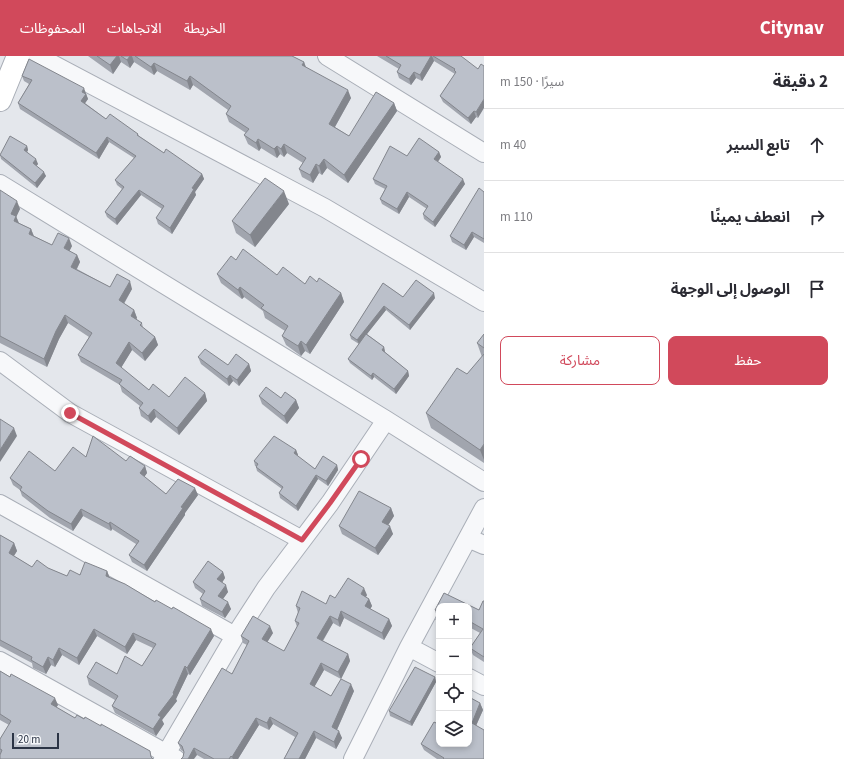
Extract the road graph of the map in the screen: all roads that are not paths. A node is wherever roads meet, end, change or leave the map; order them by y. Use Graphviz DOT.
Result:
graph roads {
  1 [pos="18,56"];
  2 [pos="38,56"];
  3 [pos="327,56"];
  4 [pos="0,100"];
  5 [pos="484,153"];
  6 [pos="0,184"];
  7 [pos="484,302"];
  8 [pos="0,361"];
  9 [pos="386,420"];
  10 [pos="484,482"];
  11 [pos="0,504"];
  12 [pos="484,508"];
  13 [pos="302,540"];
  14 [pos="476,541"];
  15 [pos="235,636"];
  16 [pos="409,647"];
  17 [pos="0,661"];
  18 [pos="436,661"];
  19 [pos="472,680"];
  20 [pos="484,686"];
  21 [pos="168,757"];
  22 [pos="353,759"];
  1 -- 4 [label="street"];
  2 -- 7 [label="street"];
  3 -- 5 [label="street"];
  6 -- 9 [label="street"];
  8 -- 13 [label="street"];
  9 -- 10 [label="street"];
  9 -- 13 [label="street"];
  11 -- 15 [label="street"];
  12 -- 14 [label="street"];
  13 -- 15 [label="street"];
  14 -- 16 [label="street"];
  15 -- 21 [label="street"];
  16 -- 18 [label="street"];
  16 -- 22 [label="street"];
  17 -- 21 [label="street"];
  19 -- 20 [label="street"];
}
